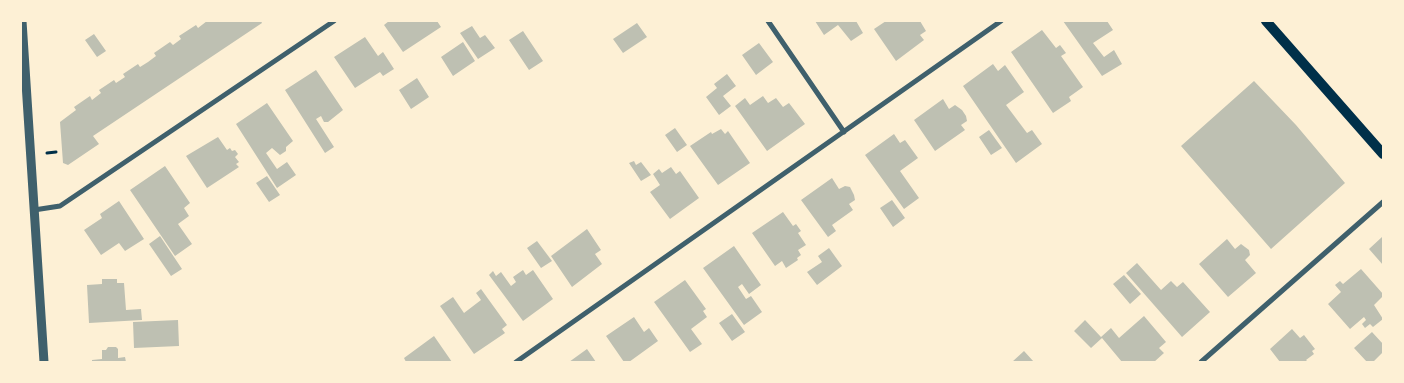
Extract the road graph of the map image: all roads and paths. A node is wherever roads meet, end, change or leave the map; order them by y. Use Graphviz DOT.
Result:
graph roads {
  1 [pos="22,21"];
  2 [pos="334,21"];
  3 [pos="768,21"];
  4 [pos="1001,21"];
  5 [pos="1266,21"];
  6 [pos="844,132"];
  7 [pos="1383,154"];
  8 [pos="1383,202"];
  9 [pos="33,210"];
  10 [pos="44,362"];
  11 [pos="516,362"];
  12 [pos="1201,362"];
  1 -- 9 [label="street"];
  2 -- 9 [label="street"];
  3 -- 6 [label="street"];
  4 -- 6 [label="street"];
  5 -- 7 [label="main road"];
  6 -- 11 [label="street"];
  8 -- 12 [label="street"];
  9 -- 10 [label="street"];
}
